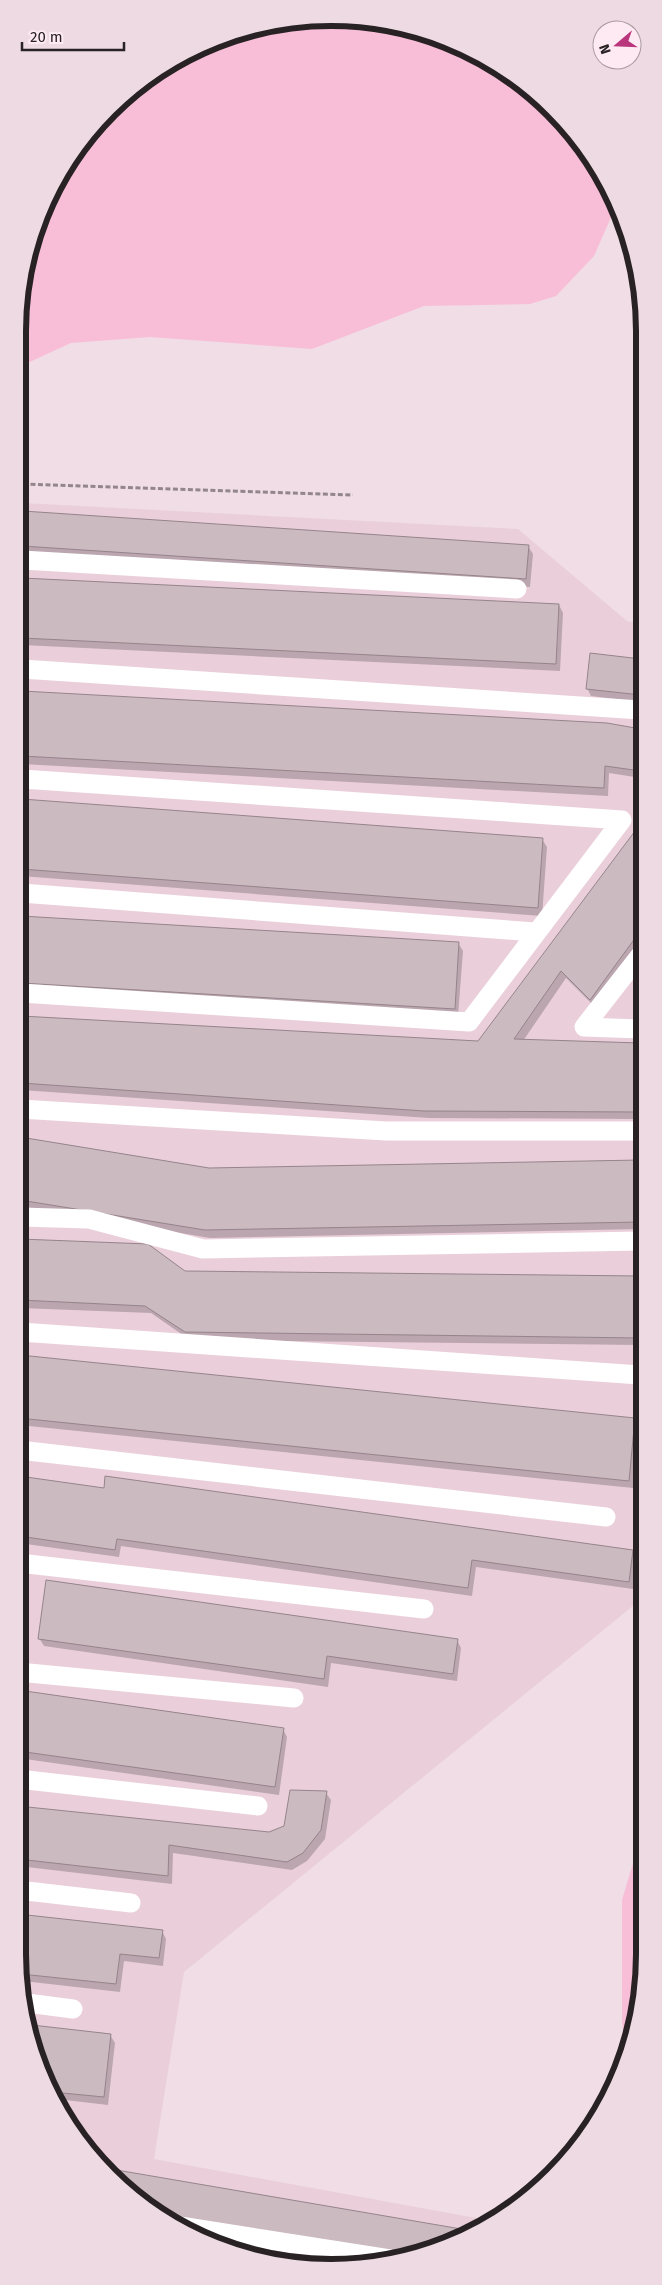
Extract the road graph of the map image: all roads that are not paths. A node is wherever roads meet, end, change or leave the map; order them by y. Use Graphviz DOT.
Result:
graph roads {
  1 [pos="26,560"];
  2 [pos="516,590"];
  3 [pos="26,669"];
  4 [pos="636,710"];
  5 [pos="26,779"];
  6 [pos="26,893"];
  7 [pos="535,932"];
  8 [pos="636,960"];
  9 [pos="26,993"];
  10 [pos="636,1028"];
  11 [pos="26,1109"];
  12 [pos="636,1131"];
  13 [pos="26,1217"];
  14 [pos="636,1241"];
  15 [pos="26,1332"];
  16 [pos="636,1375"];
  17 [pos="26,1451"];
  18 [pos="606,1517"];
  19 [pos="26,1564"];
  20 [pos="424,1609"];
  21 [pos="26,1673"];
  22 [pos="294,1698"];
  23 [pos="26,1780"];
  24 [pos="258,1806"];
  25 [pos="26,1891"];
  26 [pos="131,1903"];
  27 [pos="30,2003"];
  28 [pos="73,2009"];
  29 [pos="200,2229"];
  30 [pos="371,2256"];
  1 -- 2 [label="lane"];
  3 -- 4 [label="lane"];
  5 -- 7 [label="lane"];
  6 -- 7 [label="lane"];
  7 -- 9 [label="lane"];
  8 -- 10 [label="lane"];
  11 -- 12 [label="lane"];
  13 -- 14 [label="lane"];
  15 -- 16 [label="lane"];
  17 -- 18 [label="lane"];
  19 -- 20 [label="lane"];
  21 -- 22 [label="lane"];
  23 -- 24 [label="lane"];
  25 -- 26 [label="lane"];
  27 -- 28 [label="lane"];
  29 -- 30 [label="lane"];
}
